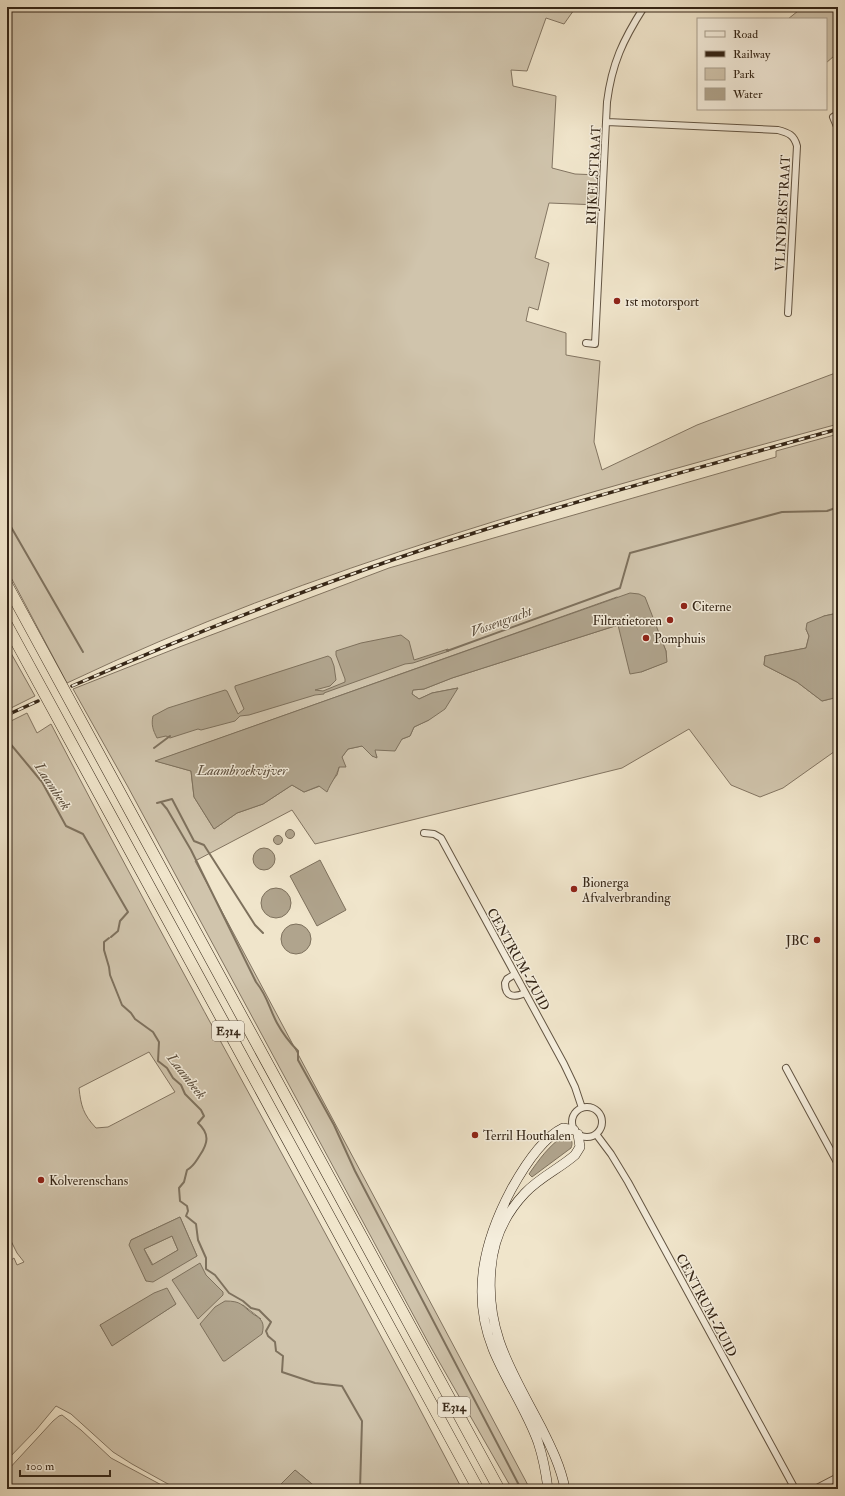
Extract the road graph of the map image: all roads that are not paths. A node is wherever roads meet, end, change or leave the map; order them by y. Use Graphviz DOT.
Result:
graph roads {
  1 [pos="644,7"];
  2 [pos="838,114"];
  3 [pos="606,122"];
  4 [pos="838,129"];
  5 [pos="788,313"];
  6 [pos="586,343"];
  7 [pos="7,585"];
  8 [pos="7,626"];
  9 [pos="424,833"];
  10 [pos="515,974"];
  11 [pos="525,993"];
  12 [pos="786,1068"];
  13 [pos="582,1108"];
  14 [pos="576,1132"];
  15 [pos="596,1134"];
  16 [pos="835,1151"];
  17 [pos="838,1164"];
  18 [pos="838,1477"];
  19 [pos="499,1488"];
  20 [pos="478,1489"];
  21 [pos="548,1489"];
  22 [pos="565,1489"];
  23 [pos="795,1489"];
  24 [pos="815,1489"];
  1 -- 3 [label="street, RIJKELSTRAAT"];
  2 -- 4 [label="street"];
  3 -- 5 [label="street, VLINDERSTRAAT"];
  3 -- 6 [label="street, RIJKELSTRAAT"];
  7 -- 19 [label="highway, E314"];
  8 -- 20 [label="highway, E314"];
  9 -- 10 [label="street, CENTRUM-ZUID"];
  10 -- 11 [label="street, CENTRUM-ZUID"];
  10 -- 11 [label="street"];
  11 -- 13 [label="street, CENTRUM-ZUID"];
  12 -- 16 [label="street"];
  13 -- 14 [label="street"];
  13 -- 15 [label="street"];
  14 -- 15 [label="street"];
  14 -- 21 [label="street"];
  14 -- 22 [label="street"];
  15 -- 23 [label="street, CENTRUM-ZUID"];
  16 -- 17 [label="street"];
  18 -- 24 [label="street"];
}
